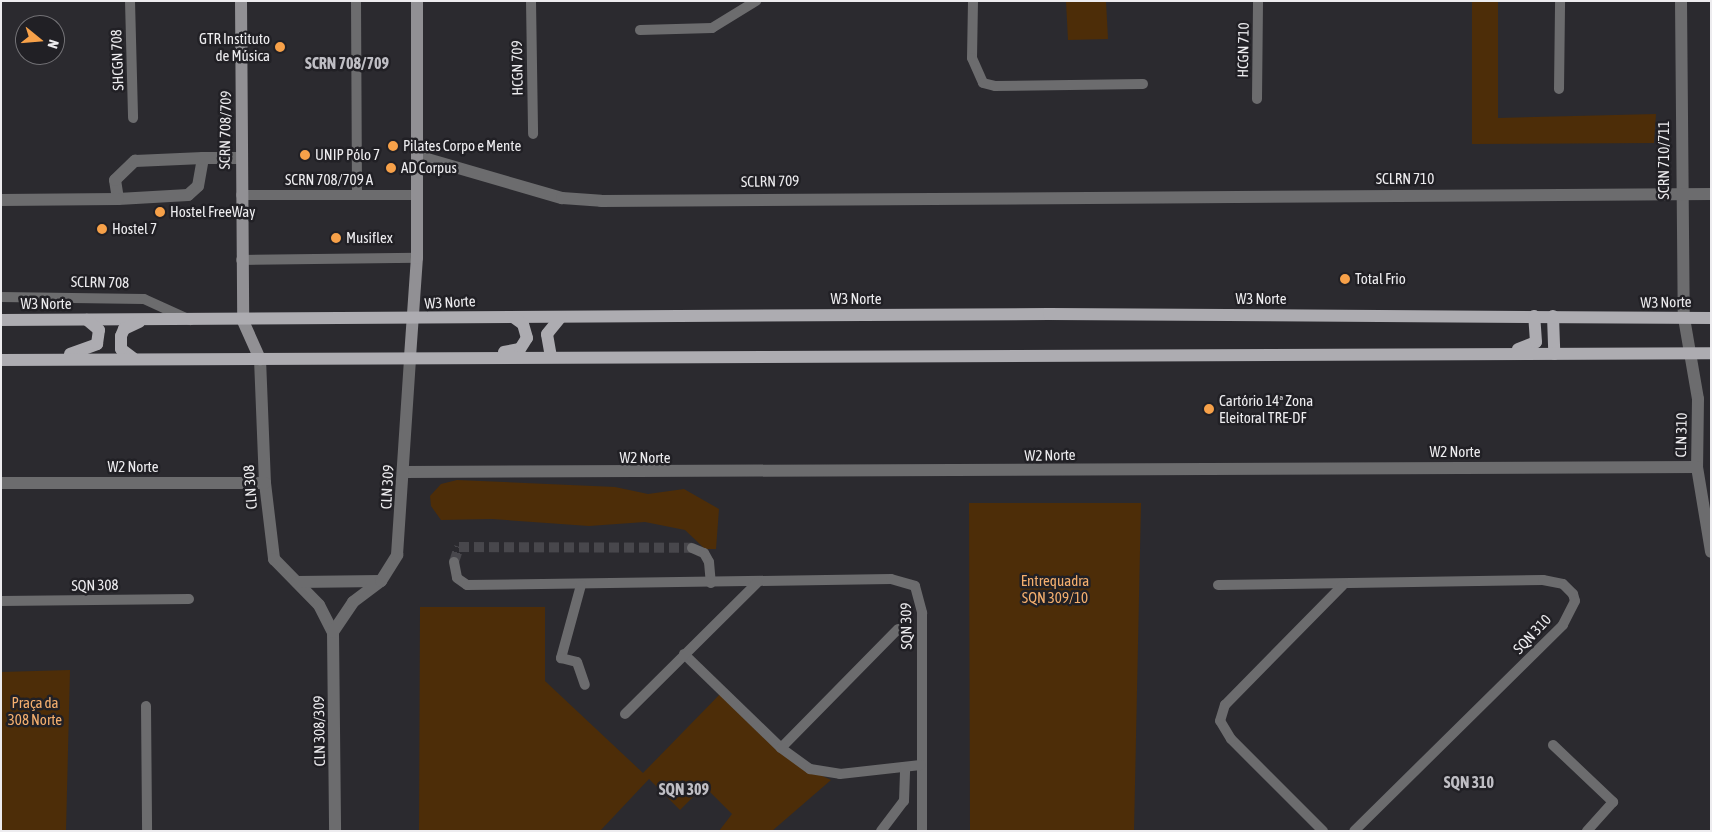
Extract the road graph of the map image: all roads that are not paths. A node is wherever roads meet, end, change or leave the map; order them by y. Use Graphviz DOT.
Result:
graph roads {
  1 [pos="130,1"];
  2 [pos="242,1"];
  3 [pos="356,1"];
  4 [pos="417,1"];
  5 [pos="531,1"];
  6 [pos="756,1"];
  7 [pos="973,1"];
  8 [pos="1258,1"];
  9 [pos="1560,1"];
  10 [pos="1680,1"];
  11 [pos="640,30"];
  12 [pos="1143,84"];
  13 [pos="1559,89"];
  14 [pos="1258,99"];
  15 [pos="133,118"];
  16 [pos="533,134"];
  17 [pos="418,156"];
  18 [pos="203,158"];
  19 [pos="241,158"];
  20 [pos="241,194"];
  21 [pos="357,194"];
  22 [pos="1711,194"];
  23 [pos="418,195"];
  24 [pos="1130,195"];
  25 [pos="1680,195"];
  26 [pos="118,199"];
  27 [pos="1,200"];
  28 [pos="417,258"];
  29 [pos="241,260"];
  30 [pos="1,297"];
  31 [pos="1534,316"];
  32 [pos="1553,316"];
  33 [pos="513,317"];
  34 [pos="561,318"];
  35 [pos="1684,318"];
  36 [pos="1711,318"];
  37 [pos="1,320"];
  38 [pos="87,320"];
  39 [pos="413,320"];
  40 [pos="144,321"];
  41 [pos="243,321"];
  42 [pos="193,322"];
  43 [pos="1691,353"];
  44 [pos="1711,353"];
  45 [pos="1554,354"];
  46 [pos="1491,355"];
  47 [pos="410,357"];
  48 [pos="551,357"];
  49 [pos="133,358"];
  50 [pos="472,358"];
  51 [pos="260,359"];
  52 [pos="1,360"];
  53 [pos="43,360"];
  54 [pos="1697,467"];
  55 [pos="404,472"];
  56 [pos="1,483"];
  57 [pos="265,483"];
  58 [pos="692,548"];
  59 [pos="1711,552"];
  60 [pos="454,562"];
  61 [pos="381,581"];
  62 [pos="298,582"];
  63 [pos="758,582"];
  64 [pos="711,583"];
  65 [pos="581,584"];
  66 [pos="1218,585"];
  67 [pos="1343,585"];
  68 [pos="189,599"];
  69 [pos="1,601"];
  70 [pos="898,629"];
  71 [pos="333,632"];
  72 [pos="684,654"];
  73 [pos="585,685"];
  74 [pos="146,706"];
  75 [pos="625,714"];
  76 [pos="1553,745"];
  77 [pos="781,748"];
  78 [pos="920,765"];
  79 [pos="905,767"];
  80 [pos="147,831"];
  81 [pos="335,831"];
  82 [pos="881,831"];
  83 [pos="922,831"];
  84 [pos="1323,831"];
  85 [pos="1354,831"];
  86 [pos="1587,831"];
  1 -- 15 [label="street, SHCGN 708"];
  2 -- 19 [label="main road, SCRN 708/709"];
  3 -- 21 [label="street"];
  4 -- 17 [label="main road"];
  5 -- 16 [label="street, HCGN 709"];
  6 -- 11 [label="street"];
  7 -- 12 [label="street"];
  8 -- 14 [label="street, HCGN 710"];
  9 -- 13 [label="street"];
  10 -- 25 [label="street, SCRN 710/711"];
  17 -- 23 [label="main road"];
  17 -- 24 [label="street, SCLRN 709"];
  18 -- 19 [label="street"];
  18 -- 26 [label="street"];
  18 -- 26 [label="street"];
  19 -- 20 [label="main road, SCRN 708/709"];
  20 -- 21 [label="street, SCRN 708/709 A"];
  20 -- 29 [label="main road, SCRN 708/709"];
  21 -- 23 [label="street, SCRN 708/709 A"];
  22 -- 25 [label="street, SCLRN 710"];
  23 -- 28 [label="main road"];
  24 -- 25 [label="street, SCLRN 710"];
  25 -- 35 [label="street, SCRN 710/711"];
  26 -- 27 [label="street"];
  28 -- 29 [label="street"];
  28 -- 39 [label="main road"];
  29 -- 41 [label="main road, SCRN 708/709"];
  30 -- 42 [label="street, SCLRN 708"];
  31 -- 32 [label="main road, W3 Norte"];
  31 -- 34 [label="main road, W3 Norte"];
  31 -- 46 [label="main road"];
  32 -- 35 [label="main road, W3 Norte"];
  32 -- 45 [label="main road"];
  33 -- 34 [label="main road, W3 Norte"];
  33 -- 39 [label="main road, W3 Norte"];
  33 -- 50 [label="main road"];
  34 -- 48 [label="main road"];
  35 -- 36 [label="main road, W3 Norte"];
  35 -- 43 [label="street, CLN 310"];
  37 -- 38 [label="main road, W3 Norte"];
  38 -- 40 [label="main road, W3 Norte"];
  38 -- 53 [label="main road"];
  39 -- 41 [label="main road, W3 Norte"];
  39 -- 47 [label="main road, CLN 309"];
  40 -- 42 [label="main road, W3 Norte"];
  40 -- 49 [label="main road"];
  41 -- 42 [label="main road, W3 Norte"];
  41 -- 51 [label="main road, CLN 308"];
  43 -- 44 [label="main road"];
  43 -- 45 [label="main road"];
  43 -- 54 [label="street, CLN 310"];
  45 -- 46 [label="main road"];
  46 -- 48 [label="main road"];
  47 -- 50 [label="main road"];
  47 -- 51 [label="main road"];
  47 -- 55 [label="street, CLN 309"];
  48 -- 50 [label="main road"];
  49 -- 51 [label="main road"];
  49 -- 53 [label="main road"];
  51 -- 57 [label="street, CLN 308"];
  52 -- 53 [label="main road"];
  54 -- 55 [label="street, W2 Norte"];
  54 -- 59 [label="street, CLN 310"];
  55 -- 61 [label="street, CLN 309"];
  56 -- 57 [label="street, W2 Norte"];
  57 -- 62 [label="street, CLN 308"];
  58 -- 64 [label="street"];
  60 -- 65 [label="street, SQN 309"];
  61 -- 62 [label="street"];
  61 -- 71 [label="street, CLN 309"];
  62 -- 71 [label="street, CLN 308"];
  63 -- 64 [label="street, SQN 309"];
  63 -- 72 [label="street"];
  63 -- 78 [label="street, SQN 309"];
  64 -- 65 [label="street, SQN 309"];
  65 -- 73 [label="street"];
  66 -- 67 [label="street, SQN 310"];
  67 -- 84 [label="street"];
  67 -- 85 [label="street, SQN 310"];
  68 -- 69 [label="street, SQN 308"];
  70 -- 77 [label="street, SQN 309"];
  71 -- 81 [label="street, CLN 308/309"];
  72 -- 75 [label="street"];
  72 -- 77 [label="street"];
  74 -- 80 [label="street"];
  76 -- 86 [label="street"];
  77 -- 79 [label="street"];
  78 -- 79 [label="street"];
  78 -- 83 [label="street, SQN 309"];
  79 -- 82 [label="street"];
}
